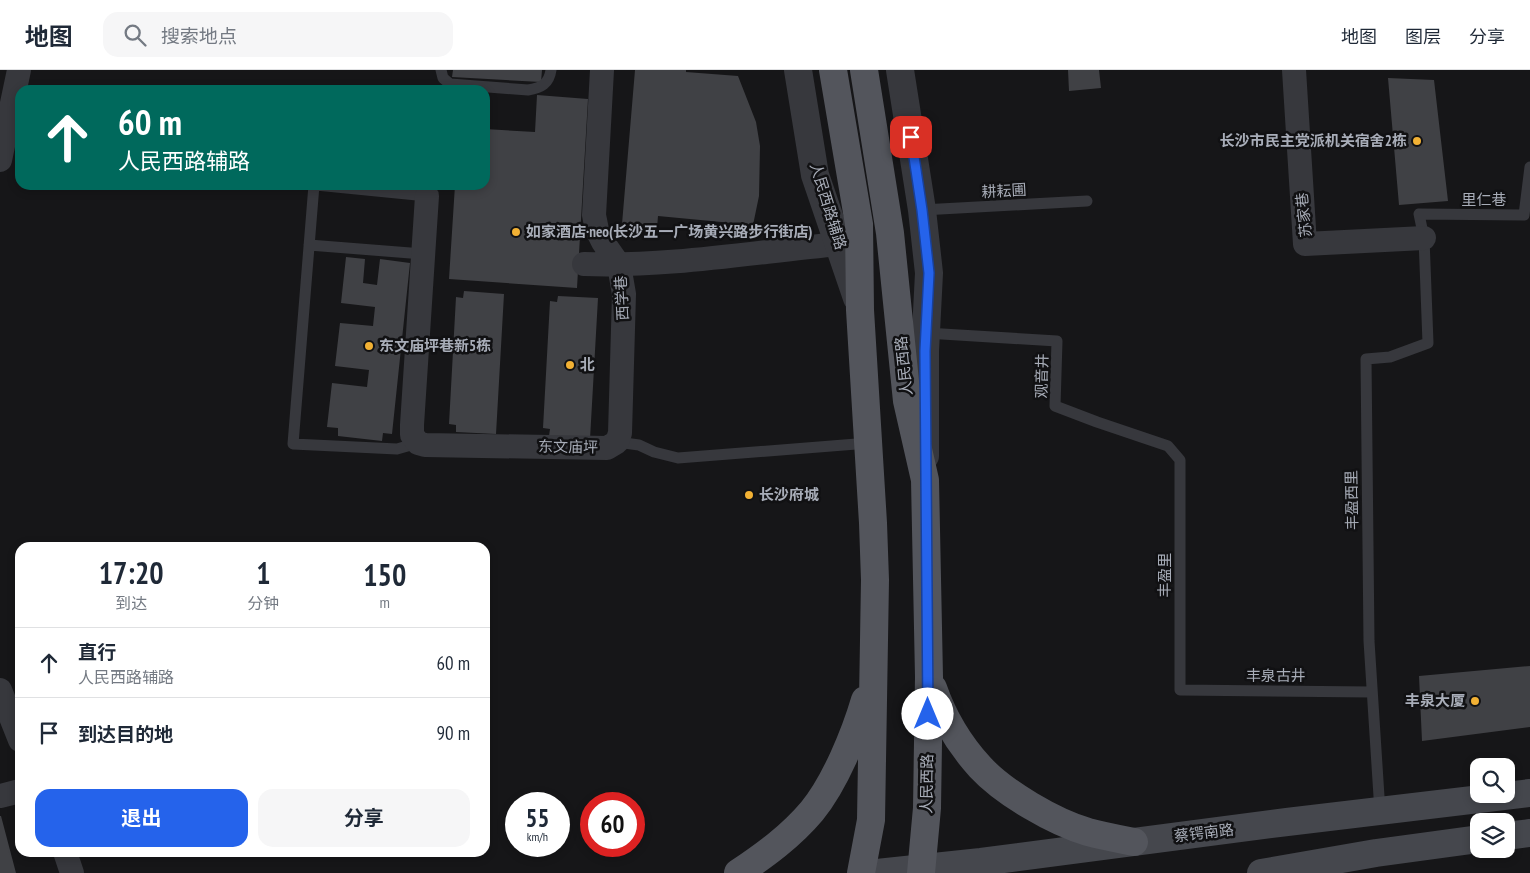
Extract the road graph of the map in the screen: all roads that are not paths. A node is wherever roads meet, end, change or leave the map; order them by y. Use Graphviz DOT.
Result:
graph roads {
  1 [pos="20,70"];
  2 [pos="441,70"];
  3 [pos="551,70"];
  4 [pos="602,70"];
  5 [pos="798,70"];
  6 [pos="833,70"];
  7 [pos="864,70"];
  8 [pos="900,70"];
  9 [pos="1294,70"];
  10 [pos="17,85"];
  11 [pos="463,85"];
  12 [pos="490,87"];
  13 [pos="15,94"];
  14 [pos="4,146"];
  15 [pos="1530,167"];
  16 [pos="314,190"];
  17 [pos="366,190"];
  18 [pos="427,196"];
  19 [pos="1087,201"];
  20 [pos="922,210"];
  21 [pos="1424,238"];
  22 [pos="839,244"];
  23 [pos="309,245"];
  24 [pos="423,254"];
  25 [pos="584,264"];
  26 [pos="619,265"];
  27 [pos="860,310"];
  28 [pos="926,333"];
  29 [pos="617,442"];
  30 [pos="418,443"];
  31 [pos="870,443"];
  32 [pos="1180,460"];
  33 [pos="925,480"];
  34 [pos="874,670"];
  35 [pos="929,677"];
  36 [pos="0,690"];
  37 [pos="1180,690"];
  38 [pos="1371,692"];
  39 [pos="15,728"];
  40 [pos="15,792"];
  41 [pos="1530,793"];
  42 [pos="0,796"];
  43 [pos="1380,812"];
  44 [pos="1530,833"];
  45 [pos="1515,835"];
  46 [pos="1470,840"];
  47 [pos="1134,842"];
  48 [pos="67,857"];
  49 [pos="921,871"];
  50 [pos="72,873"];
  51 [pos="738,873"];
  52 [pos="861,873"];
  53 [pos="877,873"];
  54 [pos="1261,873"];
  1 -- 10 [label="street"];
  2 -- 11 [label="lane"];
  3 -- 12 [label="lane"];
  4 -- 26 [label="street, 西学巷"];
  5 -- 22 [label="street, 人民西路辅路"];
  6 -- 27 [label="main road"];
  7 -- 33 [label="main road, 人民西路"];
  8 -- 20 [label="street"];
  9 -- 21 [label="street, 苏家巷"];
  13 -- 14 [label="street"];
  15 -- 21 [label="lane, 里仁巷"];
  16 -- 23 [label="lane"];
  17 -- 18 [label="lane"];
  18 -- 24 [label="street"];
  19 -- 20 [label="lane, 耕耘圃"];
  20 -- 28 [label="street"];
  21 -- 38 [label="lane, 丰盈西里"];
  22 -- 26 [label="street"];
  22 -- 27 [label="street, 人民西路辅路"];
  23 -- 24 [label="lane"];
  23 -- 30 [label="lane, 东文庙坪"];
  24 -- 30 [label="street"];
  25 -- 26 [label="street"];
  26 -- 29 [label="street, 西学巷"];
  27 -- 31 [label="main road"];
  28 -- 32 [label="lane, 观音井"];
  28 -- 33 [label="street"];
  29 -- 30 [label="street, 东文庙坪"];
  29 -- 31 [label="lane, 东文庙坪"];
  31 -- 34 [label="main road"];
  32 -- 37 [label="lane, 丰盈里"];
  33 -- 35 [label="main road, 人民西路"];
  34 -- 51 [label="main road"];
  34 -- 52 [label="main road"];
  35 -- 47 [label="main road"];
  35 -- 49 [label="main road, 人民西路"];
  36 -- 39 [label="street"];
  37 -- 38 [label="lane, 丰泉古井"];
  38 -- 43 [label="lane, 丰盈西里"];
  40 -- 42 [label="street"];
  41 -- 43 [label="main road, 蔡锷南路"];
  43 -- 47 [label="main road, 蔡锷南路"];
  44 -- 45 [label="main road"];
  46 -- 54 [label="main road"];
  47 -- 49 [label="main road, 蔡锷南路"];
  48 -- 50 [label="street"];
  49 -- 53 [label="main road, 蔡锷南路"];
}
